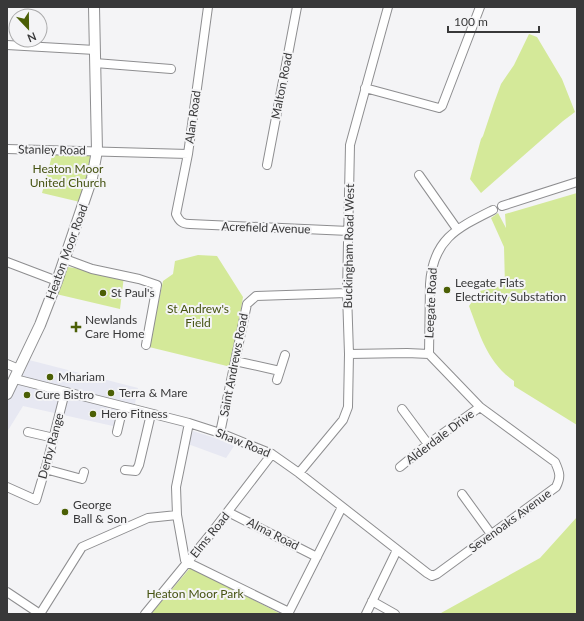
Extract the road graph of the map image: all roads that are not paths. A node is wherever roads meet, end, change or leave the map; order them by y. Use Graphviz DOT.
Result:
graph roads {
  1 [pos="94,7"];
  2 [pos="208,7"];
  3 [pos="297,7"];
  4 [pos="388,7"];
  5 [pos="480,7"];
  6 [pos="7,45"];
  7 [pos="95,50"];
  8 [pos="95,63"];
  9 [pos="171,69"];
  10 [pos="365,88"];
  11 [pos="7,149"];
  12 [pos="97,151"];
  13 [pos="188,154"];
  14 [pos="267,165"];
  15 [pos="419,175"];
  16 [pos="577,182"];
  17 [pos="502,206"];
  18 [pos="493,210"];
  19 [pos="184,224"];
  20 [pos="457,229"];
  21 [pos="349,231"];
  22 [pos="65,260"];
  23 [pos="7,262"];
  24 [pos="58,281"];
  25 [pos="347,293"];
  26 [pos="146,345"];
  27 [pos="349,354"];
  28 [pos="429,354"];
  29 [pos="285,355"];
  30 [pos="235,362"];
  31 [pos="7,364"];
  32 [pos="280,371"];
  33 [pos="17,374"];
  34 [pos="277,380"];
  35 [pos="65,392"];
  36 [pos="7,394"];
  37 [pos="123,407"];
  38 [pos="480,407"];
  39 [pos="402,409"];
  40 [pos="151,414"];
  41 [pos="189,423"];
  42 [pos="28,432"];
  43 [pos="117,432"];
  44 [pos="220,433"];
  45 [pos="54,438"];
  46 [pos="428,444"];
  47 [pos="272,454"];
  48 [pos="400,467"];
  49 [pos="45,469"];
  50 [pos="125,470"];
  51 [pos="84,472"];
  52 [pos="300,473"];
  53 [pos="7,487"];
  54 [pos="462,494"];
  55 [pos="342,507"];
  56 [pos="228,512"];
  57 [pos="177,515"];
  58 [pos="491,534"];
  59 [pos="397,550"];
  60 [pos="317,557"];
  61 [pos="187,562"];
  62 [pos="437,574"];
  63 [pos="7,592"];
  64 [pos="372,602"];
  65 [pos="288,613"];
  66 [pos="40,614"];
  67 [pos="145,614"];
  68 [pos="366,614"];
  69 [pos="396,614"];
  1 -- 7 [label="main road, Heaton Moor Road"];
  2 -- 13 [label="street, Alan Road"];
  3 -- 14 [label="street, Malton Road"];
  4 -- 10 [label="street, Buckingham Road West"];
  5 -- 10 [label="street"];
  6 -- 7 [label="street"];
  7 -- 8 [label="main road, Heaton Moor Road"];
  8 -- 9 [label="street"];
  8 -- 12 [label="main road, Heaton Moor Road"];
  10 -- 21 [label="street, Buckingham Road West"];
  11 -- 12 [label="street, Stanley Road"];
  12 -- 13 [label="street, Stanley Road"];
  12 -- 22 [label="main road, Heaton Moor Road"];
  13 -- 19 [label="street, Alan Road"];
  15 -- 20 [label="street"];
  16 -- 17 [label="street"];
  18 -- 20 [label="street, Leegate Road"];
  19 -- 21 [label="street, Acrefield Avenue"];
  20 -- 28 [label="street, Leegate Road"];
  21 -- 25 [label="street, Buckingham Road West"];
  22 -- 24 [label="main road, Heaton Moor Road"];
  22 -- 26 [label="street"];
  23 -- 24 [label="street"];
  24 -- 33 [label="main road, Heaton Moor Road"];
  25 -- 27 [label="street, Buckingham Road West"];
  25 -- 30 [label="street, Saint Andrews Road"];
  27 -- 28 [label="street"];
  27 -- 52 [label="street, Buckingham Road West"];
  28 -- 38 [label="street, Sevenoaks Avenue"];
  29 -- 32 [label="street"];
  30 -- 32 [label="street"];
  30 -- 44 [label="street, Saint Andrews Road"];
  31 -- 33 [label="street, Shaw Road"];
  32 -- 34 [label="street"];
  33 -- 35 [label="street, Shaw Road"];
  33 -- 36 [label="main road, Heaton Moor Road"];
  35 -- 37 [label="street, Shaw Road"];
  35 -- 45 [label="street, Derby Range"];
  37 -- 40 [label="street, Shaw Road"];
  37 -- 43 [label="street"];
  38 -- 46 [label="street, Alderdale Drive"];
  38 -- 58 [label="street, Sevenoaks Avenue"];
  39 -- 46 [label="street"];
  40 -- 41 [label="street, Shaw Road"];
  40 -- 50 [label="street"];
  41 -- 44 [label="street, Shaw Road"];
  41 -- 57 [label="street"];
  42 -- 45 [label="street"];
  44 -- 47 [label="street, Shaw Road"];
  45 -- 49 [label="street, Derby Range"];
  46 -- 48 [label="street, Alderdale Drive"];
  47 -- 52 [label="street, Shaw Road"];
  47 -- 56 [label="street, Elms Road"];
  49 -- 51 [label="street"];
  49 -- 53 [label="street, Derby Range"];
  52 -- 55 [label="street, Shaw Road"];
  54 -- 58 [label="street"];
  55 -- 59 [label="street, Shaw Road"];
  55 -- 60 [label="street"];
  56 -- 60 [label="street, Alma Road"];
  56 -- 61 [label="street, Elms Road"];
  57 -- 61 [label="street"];
  57 -- 66 [label="street"];
  58 -- 62 [label="street, Sevenoaks Avenue"];
  59 -- 62 [label="street, Shaw Road"];
  59 -- 64 [label="street"];
  60 -- 65 [label="street"];
  61 -- 65 [label="street"];
  61 -- 67 [label="street, Elms Road"];
  63 -- 66 [label="street"];
  64 -- 68 [label="street"];
  64 -- 69 [label="street"];
}
